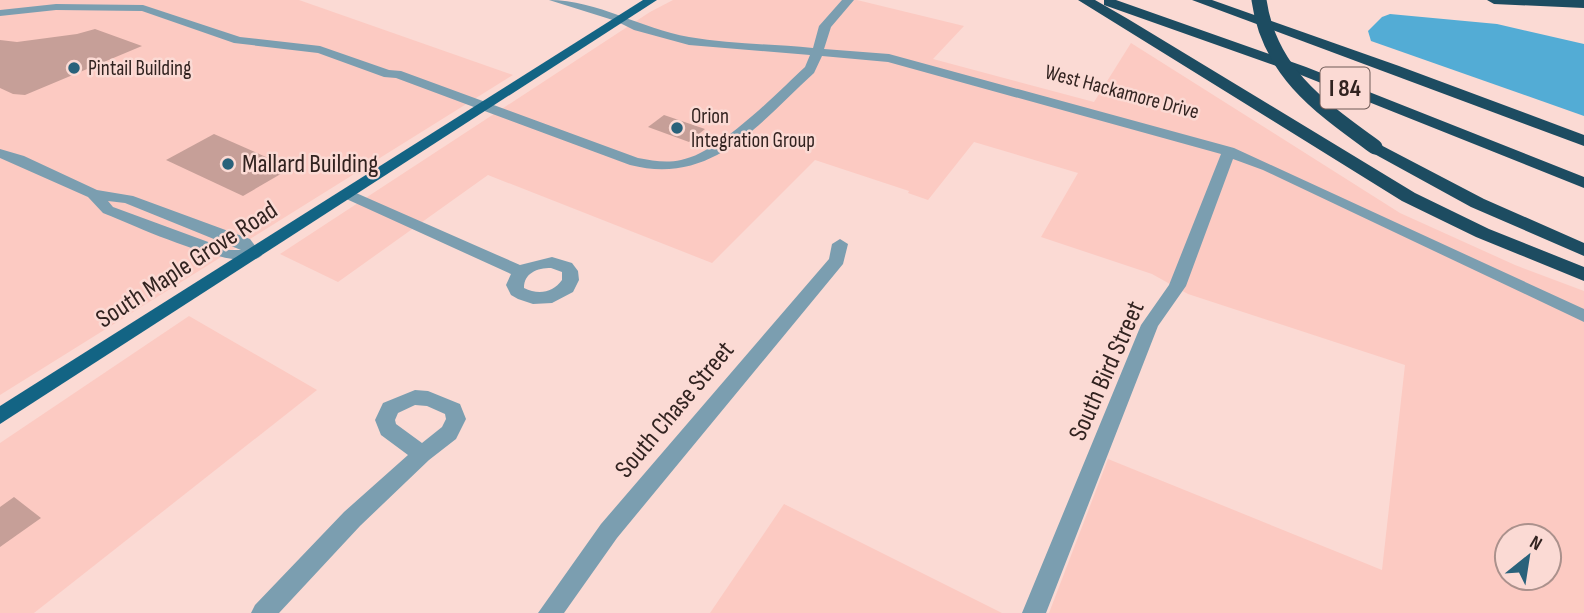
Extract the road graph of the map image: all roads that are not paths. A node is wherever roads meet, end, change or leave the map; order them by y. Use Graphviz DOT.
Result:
graph roads {
  1 [pos="555,0"];
  2 [pos="650,0"];
  3 [pos="848,0"];
  4 [pos="1085,0"];
  5 [pos="1104,0"];
  6 [pos="1199,0"];
  7 [pos="1259,0"];
  8 [pos="1494,0"];
  9 [pos="1584,4"];
  10 [pos="0,13"];
  11 [pos="620,19"];
  12 [pos="818,48"];
  13 [pos="483,107"];
  14 [pos="1584,141"];
  15 [pos="1229,151"];
  16 [pos="0,153"];
  17 [pos="1584,183"];
  18 [pos="347,194"];
  19 [pos="1379,217"];
  20 [pos="840,244"];
  21 [pos="1584,250"];
  22 [pos="254,255"];
  23 [pos="521,272"];
  24 [pos="1584,274"];
  25 [pos="1582,310"];
  26 [pos="0,416"];
  27 [pos="422,454"];
  28 [pos="262,613"];
  29 [pos="550,613"];
  30 [pos="1034,613"];
  1 -- 11 [label="street, West Hackamore Drive"];
  2 -- 11 [label="main road, South Maple Grove Road"];
  3 -- 12 [label="street"];
  4 -- 24 [label="highway"];
  5 -- 17 [label="highway, I 84"];
  6 -- 14 [label="highway, I 84"];
  7 -- 21 [label="highway, bridge"];
  8 -- 9 [label="highway"];
  10 -- 13 [label="street"];
  11 -- 12 [label="street, West Hackamore Drive"];
  11 -- 13 [label="main road, South Maple Grove Road"];
  12 -- 13 [label="street"];
  12 -- 15 [label="street, West Hackamore Drive"];
  12 -- 19 [label="street, West Hackamore Drive"];
  13 -- 18 [label="main road, South Maple Grove Road"];
  15 -- 19 [label="street, West Hackamore Drive"];
  15 -- 30 [label="street, South Bird Street"];
  16 -- 22 [label="street"];
  18 -- 22 [label="main road, South Maple Grove Road"];
  18 -- 23 [label="street"];
  19 -- 25 [label="street, West Hackamore Drive"];
  20 -- 29 [label="street, South Chase Street"];
  22 -- 26 [label="main road, South Maple Grove Road"];
  27 -- 28 [label="street"];
}
